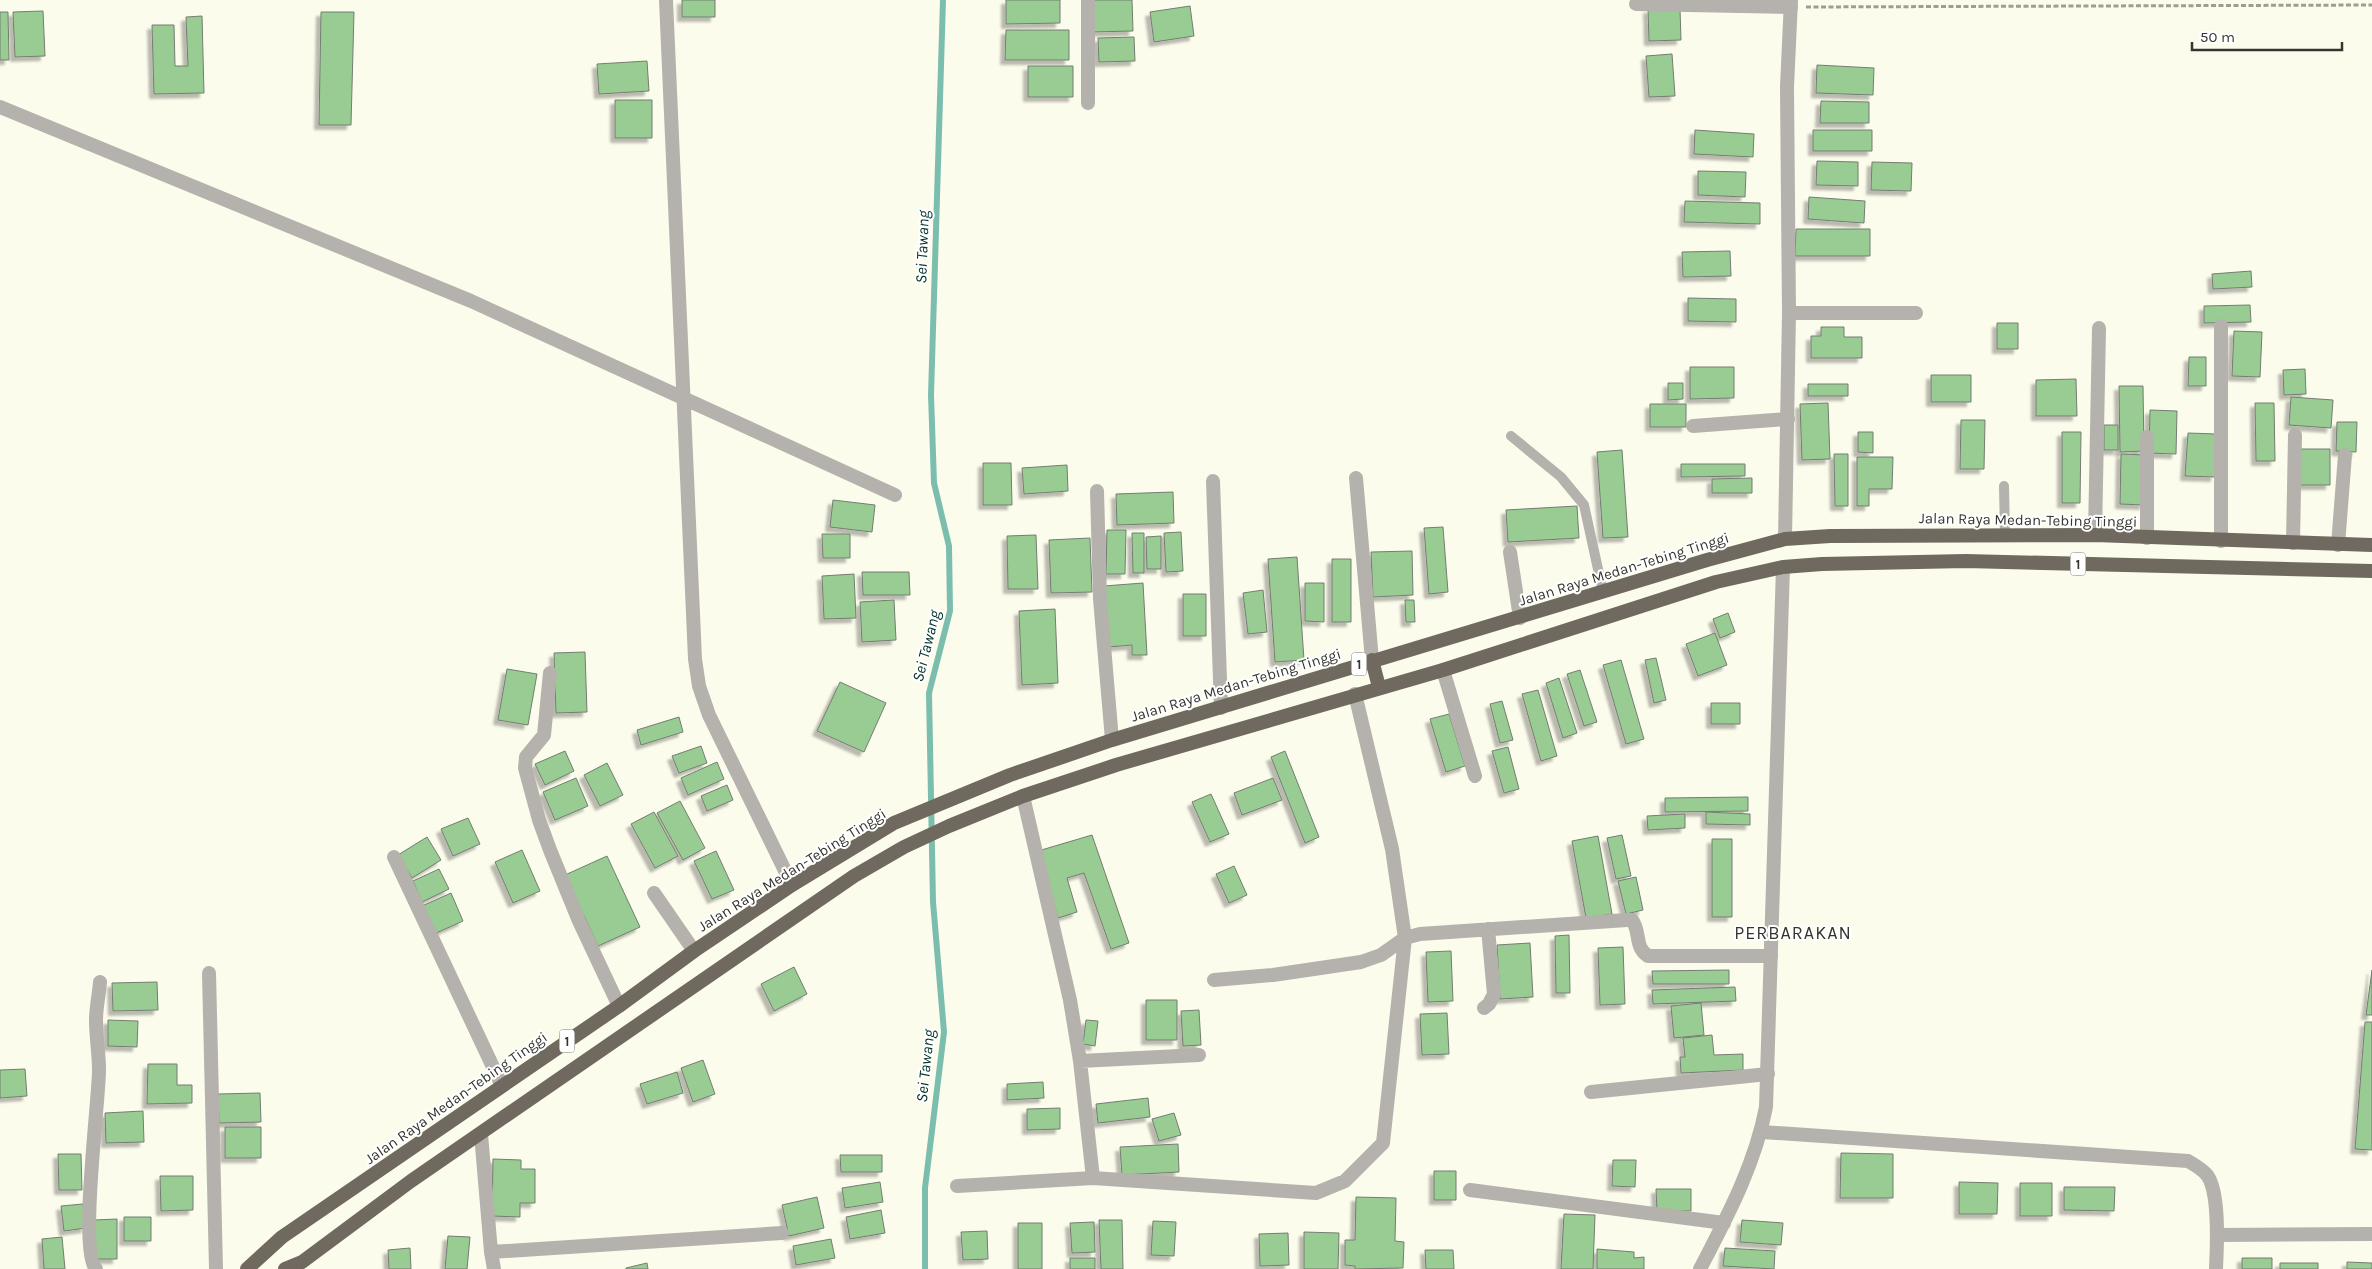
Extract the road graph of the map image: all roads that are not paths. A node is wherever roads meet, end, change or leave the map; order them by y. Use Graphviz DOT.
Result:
graph roads {
  1 [pos="666,0"];
  2 [pos="1088,0"];
  3 [pos="1791,3"];
  4 [pos="1636,4"];
  5 [pos="1088,103"];
  6 [pos="0,107"];
  7 [pos="1788,313"];
  8 [pos="1916,313"];
  9 [pos="2221,326"];
  10 [pos="2099,328"];
  11 [pos="685,398"];
  12 [pos="1788,419"];
  13 [pos="1693,426"];
  14 [pos="2295,434"];
  15 [pos="1511,436"];
  16 [pos="2147,438"];
  17 [pos="2345,455"];
  18 [pos="1356,478"];
  19 [pos="1213,481"];
  20 [pos="2004,486"];
  21 [pos="1097,491"];
  22 [pos="895,495"];
  23 [pos="2005,535"];
  24 [pos="2095,535"];
  25 [pos="2147,538"];
  26 [pos="1785,539"];
  27 [pos="2221,541"];
  28 [pos="2293,543"];
  29 [pos="2338,545"];
  30 [pos="2372,545"];
  31 [pos="1510,552"];
  32 [pos="1783,567"];
  33 [pos="2372,571"];
  34 [pos="1603,592"];
  35 [pos="1520,618"];
  36 [pos="1372,660"];
  37 [pos="1443,670"];
  38 [pos="550,673"];
  39 [pos="1380,687"];
  40 [pos="1355,694"];
  41 [pos="1221,708"];
  42 [pos="1112,740"];
  43 [pos="1476,776"];
  44 [pos="1023,796"];
  45 [pos="394,857"];
  46 [pos="792,886"];
  47 [pos="654,893"];
  48 [pos="1488,929"];
  49 [pos="1405,938"];
  50 [pos="694,952"];
  51 [pos="1771,956"];
  52 [pos="209,973"];
  53 [pos="1214,980"];
  54 [pos="100,982"];
  55 [pos="619,1006"];
  56 [pos="1484,1008"];
  57 [pos="1199,1055"];
  58 [pos="1080,1061"];
  59 [pos="1768,1074"];
  60 [pos="502,1086"];
  61 [pos="1591,1092"];
  62 [pos="1762,1132"];
  63 [pos="481,1134"];
  64 [pos="1093,1178"];
  65 [pos="957,1186"];
  66 [pos="1470,1190"];
  67 [pos="1724,1223"];
  68 [pos="782,1232"];
  69 [pos="2218,1234"];
  70 [pos="2372,1234"];
  71 [pos="491,1252"];
  72 [pos="301,1266"];
  73 [pos="96,1269"];
  74 [pos="216,1269"];
  75 [pos="247,1269"];
  76 [pos="285,1269"];
  77 [pos="494,1269"];
  78 [pos="1700,1269"];
  79 [pos="2216,1269"];
  1 -- 11 [label="street"];
  2 -- 5 [label="street"];
  3 -- 4 [label="street"];
  3 -- 7 [label="street"];
  6 -- 11 [label="street"];
  7 -- 8 [label="street"];
  7 -- 12 [label="street"];
  9 -- 27 [label="street"];
  10 -- 24 [label="street"];
  11 -- 22 [label="street"];
  11 -- 46 [label="street"];
  12 -- 13 [label="street"];
  12 -- 26 [label="street"];
  14 -- 28 [label="street"];
  15 -- 34 [label="lane"];
  16 -- 25 [label="street"];
  17 -- 29 [label="street"];
  18 -- 36 [label="street"];
  19 -- 41 [label="street"];
  20 -- 23 [label="lane"];
  21 -- 42 [label="street"];
  23 -- 24 [label="highway, Jalan Raya Medan-Tebing Tinggi / 1"];
  23 -- 26 [label="highway, Jalan Raya Medan-Tebing Tinggi / 1"];
  24 -- 25 [label="highway, Jalan Raya Medan-Tebing Tinggi / 1"];
  25 -- 27 [label="highway, Jalan Raya Medan-Tebing Tinggi / 1"];
  26 -- 34 [label="highway, Jalan Raya Medan-Tebing Tinggi / 1"];
  27 -- 28 [label="highway, Jalan Raya Medan-Tebing Tinggi / 1"];
  28 -- 29 [label="highway, Jalan Raya Medan-Tebing Tinggi / 1"];
  29 -- 30 [label="highway, Jalan Raya Medan-Tebing Tinggi / 1"];
  31 -- 35 [label="street"];
  32 -- 33 [label="highway, 1"];
  32 -- 37 [label="highway, 1"];
  32 -- 51 [label="street"];
  34 -- 35 [label="highway, Jalan Raya Medan-Tebing Tinggi / 1"];
  35 -- 36 [label="highway, Jalan Raya Medan-Tebing Tinggi / 1"];
  36 -- 39 [label="highway"];
  36 -- 41 [label="highway, Jalan Raya Medan-Tebing Tinggi / 1"];
  37 -- 39 [label="highway, 1"];
  37 -- 43 [label="street"];
  38 -- 55 [label="street"];
  39 -- 40 [label="highway, 1"];
  40 -- 44 [label="highway, 1"];
  40 -- 49 [label="street"];
  41 -- 42 [label="highway, Jalan Raya Medan-Tebing Tinggi / 1"];
  42 -- 46 [label="highway, Jalan Raya Medan-Tebing Tinggi / 1"];
  44 -- 58 [label="street"];
  44 -- 63 [label="highway, 1"];
  45 -- 60 [label="street"];
  46 -- 50 [label="highway, Jalan Raya Medan-Tebing Tinggi / 1"];
  47 -- 50 [label="street"];
  48 -- 49 [label="street"];
  48 -- 51 [label="street"];
  48 -- 56 [label="street"];
  49 -- 53 [label="street"];
  49 -- 64 [label="street"];
  50 -- 55 [label="highway, Jalan Raya Medan-Tebing Tinggi / 1"];
  51 -- 59 [label="street"];
  52 -- 74 [label="street"];
  54 -- 73 [label="street"];
  55 -- 60 [label="highway, Jalan Raya Medan-Tebing Tinggi / 1"];
  57 -- 58 [label="street"];
  58 -- 64 [label="street"];
  59 -- 61 [label="street"];
  59 -- 62 [label="street"];
  60 -- 75 [label="highway, Jalan Raya Medan-Tebing Tinggi / 1"];
  62 -- 67 [label="street"];
  62 -- 69 [label="street"];
  63 -- 71 [label="street"];
  63 -- 72 [label="highway, 1"];
  64 -- 65 [label="street"];
  66 -- 67 [label="street"];
  67 -- 78 [label="street"];
  68 -- 71 [label="street"];
  69 -- 70 [label="street"];
  69 -- 79 [label="street"];
  71 -- 77 [label="street"];
  72 -- 76 [label="highway, 1"];
}
